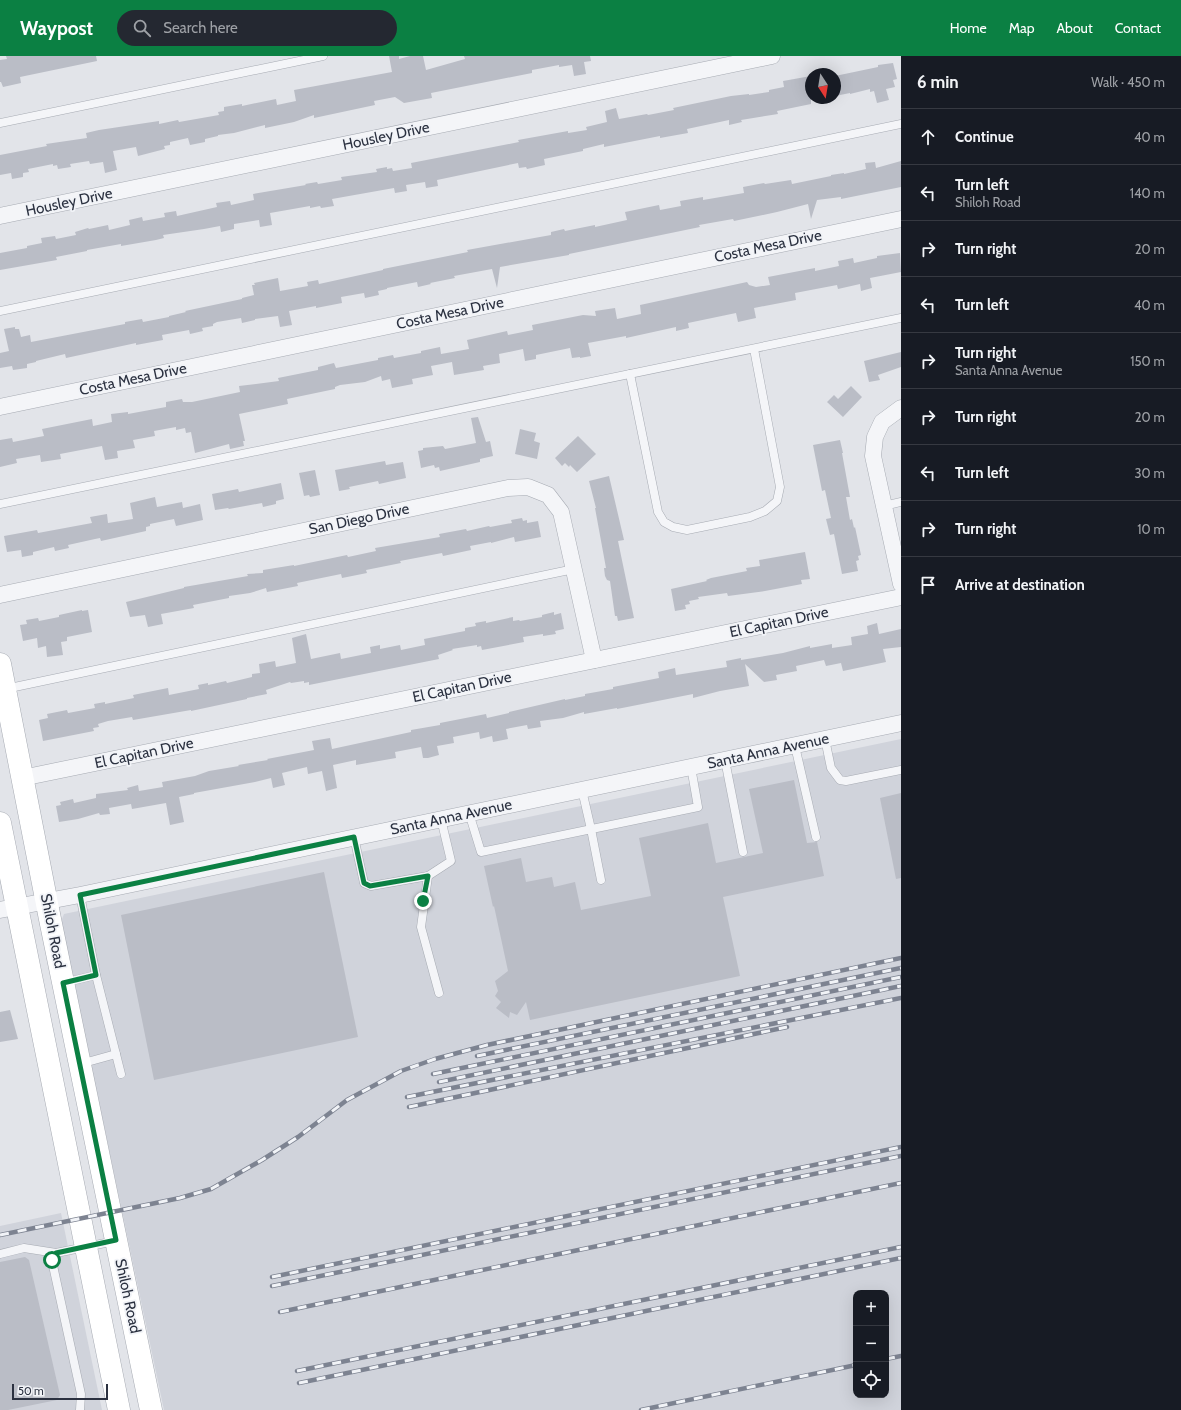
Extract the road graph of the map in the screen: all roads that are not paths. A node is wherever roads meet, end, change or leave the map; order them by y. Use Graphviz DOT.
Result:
graph roads {
  1 [pos="323,56"];
  2 [pos="772,56"];
  3 [pos="0,123"];
  4 [pos="901,124"];
  5 [pos="0,216"];
  6 [pos="901,219"];
  7 [pos="0,311"];
  8 [pos="901,318"];
  9 [pos="754,349"];
  10 [pos="630,374"];
  11 [pos="0,407"];
  12 [pos="901,408"];
  13 [pos="901,502"];
  14 [pos="0,504"];
  15 [pos="884,506"];
  16 [pos="574,570"];
  17 [pos="901,584"];
  18 [pos="0,595"];
  19 [pos="901,597"];
  20 [pos="594,660"];
  21 [pos="0,664"];
  22 [pos="5,689"];
  23 [pos="901,723"];
  24 [pos="826,739"];
  25 [pos="795,746"];
  26 [pos="725,760"];
  27 [pos="691,767"];
  28 [pos="901,770"];
  29 [pos="22,778"];
  30 [pos="582,790"];
  31 [pos="469,813"];
  32 [pos="441,819"];
  33 [pos="0,823"];
  34 [pos="592,829"];
  35 [pos="354,837"];
  36 [pos="816,837"];
  37 [pos="743,852"];
  38 [pos="428,876"];
  39 [pos="601,880"];
  40 [pos="80,895"];
  41 [pos="47,901"];
  42 [pos="8,909"];
  43 [pos="96,975"];
  44 [pos="63,983"];
  45 [pos="439,993"];
  46 [pos="116,1054"];
  47 [pos="80,1064"];
  48 [pos="121,1074"];
  49 [pos="116,1240"];
  50 [pos="86,1247"];
  51 [pos="56,1253"];
  52 [pos="0,1254"];
  53 [pos="80,1410"];
  54 [pos="119,1410"];
  55 [pos="151,1410"];
  1 -- 3 [label="lane"];
  2 -- 5 [label="street, Housley Drive"];
  4 -- 7 [label="lane"];
  6 -- 11 [label="street, Costa Mesa Drive"];
  8 -- 9 [label="lane"];
  9 -- 10 [label="lane"];
  9 -- 10 [label="lane"];
  10 -- 14 [label="lane"];
  12 -- 15 [label="street"];
  13 -- 15 [label="lane"];
  15 -- 17 [label="street"];
  16 -- 18 [label="street, San Diego Drive"];
  16 -- 20 [label="street, San Diego Drive"];
  16 -- 22 [label="lane"];
  19 -- 20 [label="street, El Capitan Drive"];
  20 -- 29 [label="street, El Capitan Drive"];
  21 -- 22 [label="main road, Shiloh Road"];
  22 -- 29 [label="main road, Shiloh Road"];
  23 -- 24 [label="street, Santa Anna Avenue"];
  24 -- 25 [label="street, Santa Anna Avenue"];
  24 -- 28 [label="lane"];
  25 -- 26 [label="street, Santa Anna Avenue"];
  25 -- 36 [label="lane"];
  26 -- 27 [label="street, Santa Anna Avenue"];
  26 -- 37 [label="lane"];
  27 -- 30 [label="street, Santa Anna Avenue"];
  27 -- 34 [label="lane"];
  29 -- 41 [label="main road, Shiloh Road"];
  30 -- 31 [label="street, Santa Anna Avenue"];
  30 -- 34 [label="lane"];
  31 -- 32 [label="street, Santa Anna Avenue"];
  31 -- 34 [label="lane"];
  32 -- 35 [label="street, Santa Anna Avenue"];
  32 -- 38 [label="lane"];
  33 -- 42 [label="main road, Shiloh Road"];
  34 -- 39 [label="lane"];
  35 -- 38 [label="lane"];
  35 -- 40 [label="street, Santa Anna Avenue"];
  38 -- 45 [label="lane"];
  40 -- 41 [label="street, Santa Anna Avenue"];
  40 -- 43 [label="lane"];
  41 -- 42 [label="street, Santa Anna Avenue"];
  41 -- 44 [label="main road, Shiloh Road"];
  42 -- 50 [label="main road, Shiloh Road"];
  43 -- 44 [label="lane"];
  43 -- 46 [label="lane"];
  44 -- 47 [label="main road, Shiloh Road"];
  46 -- 47 [label="lane"];
  46 -- 48 [label="lane"];
  47 -- 49 [label="main road, Shiloh Road"];
  49 -- 50 [label="lane"];
  49 -- 55 [label="main road, Shiloh Road"];
  50 -- 51 [label="lane"];
  50 -- 54 [label="main road, Shiloh Road"];
  51 -- 52 [label="lane"];
  51 -- 53 [label="lane"];
}
